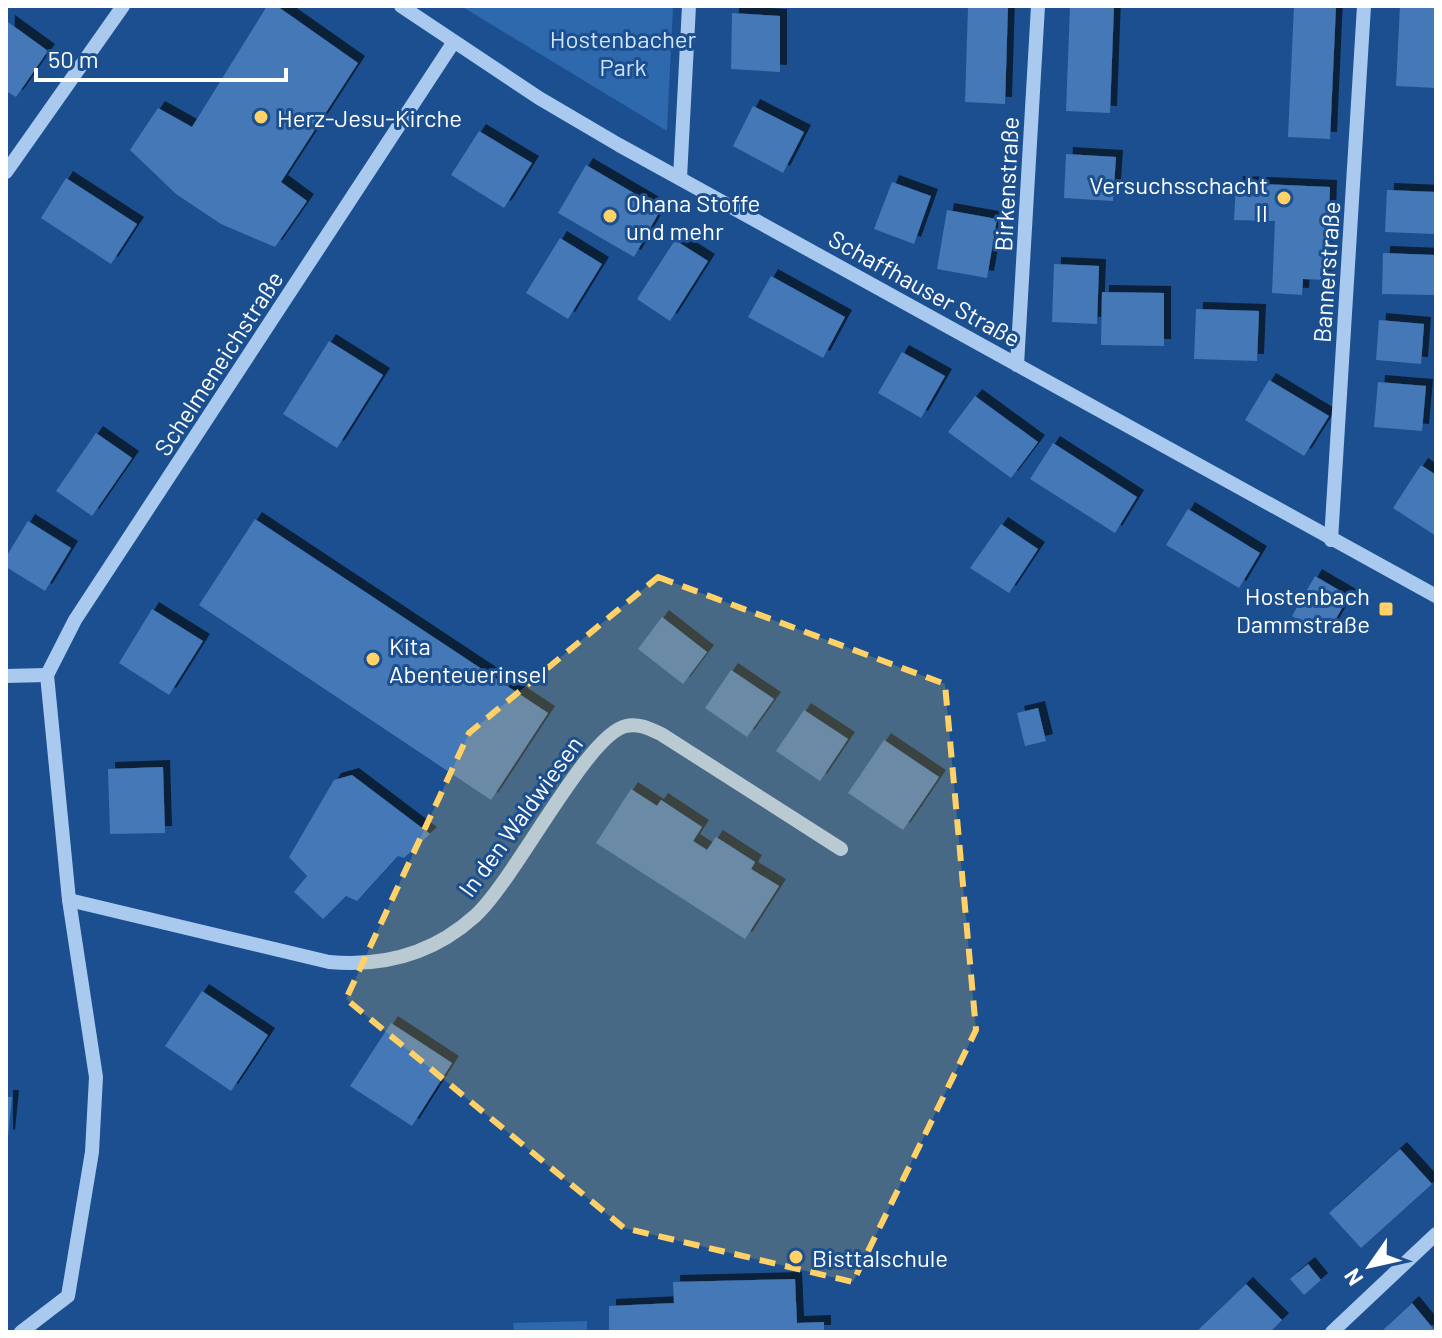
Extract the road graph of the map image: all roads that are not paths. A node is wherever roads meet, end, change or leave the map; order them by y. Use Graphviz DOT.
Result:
graph roads {
  1 [pos="123,6"];
  2 [pos="401,6"];
  3 [pos="689,6"];
  4 [pos="1038,6"];
  5 [pos="1364,6"];
  6 [pos="453,43"];
  7 [pos="6,172"];
  8 [pos="680,178"];
  9 [pos="1017,365"];
  10 [pos="1331,540"];
  11 [pos="1436,596"];
  12 [pos="47,675"];
  13 [pos="6,676"];
  14 [pos="841,849"];
  15 [pos="69,900"];
  16 [pos="1436,1234"];
  17 [pos="21,1332"];
  18 [pos="1332,1332"];
  1 -- 7 [label="street"];
  2 -- 6 [label="street, Schaffhauser Straße"];
  3 -- 8 [label="street"];
  4 -- 9 [label="street, Birkenstraße"];
  5 -- 10 [label="street, Bannerstraße"];
  6 -- 8 [label="street, Schaffhauser Straße"];
  6 -- 12 [label="street, Schelmeneichstraße"];
  8 -- 9 [label="street, Schaffhauser Straße"];
  9 -- 10 [label="street, Schaffhauser Straße"];
  10 -- 11 [label="street, Schaffhauser Straße"];
  12 -- 13 [label="street"];
  12 -- 15 [label="street"];
  14 -- 15 [label="street, In den Waldwiesen"];
  15 -- 17 [label="street"];
  16 -- 18 [label="street"];
}
